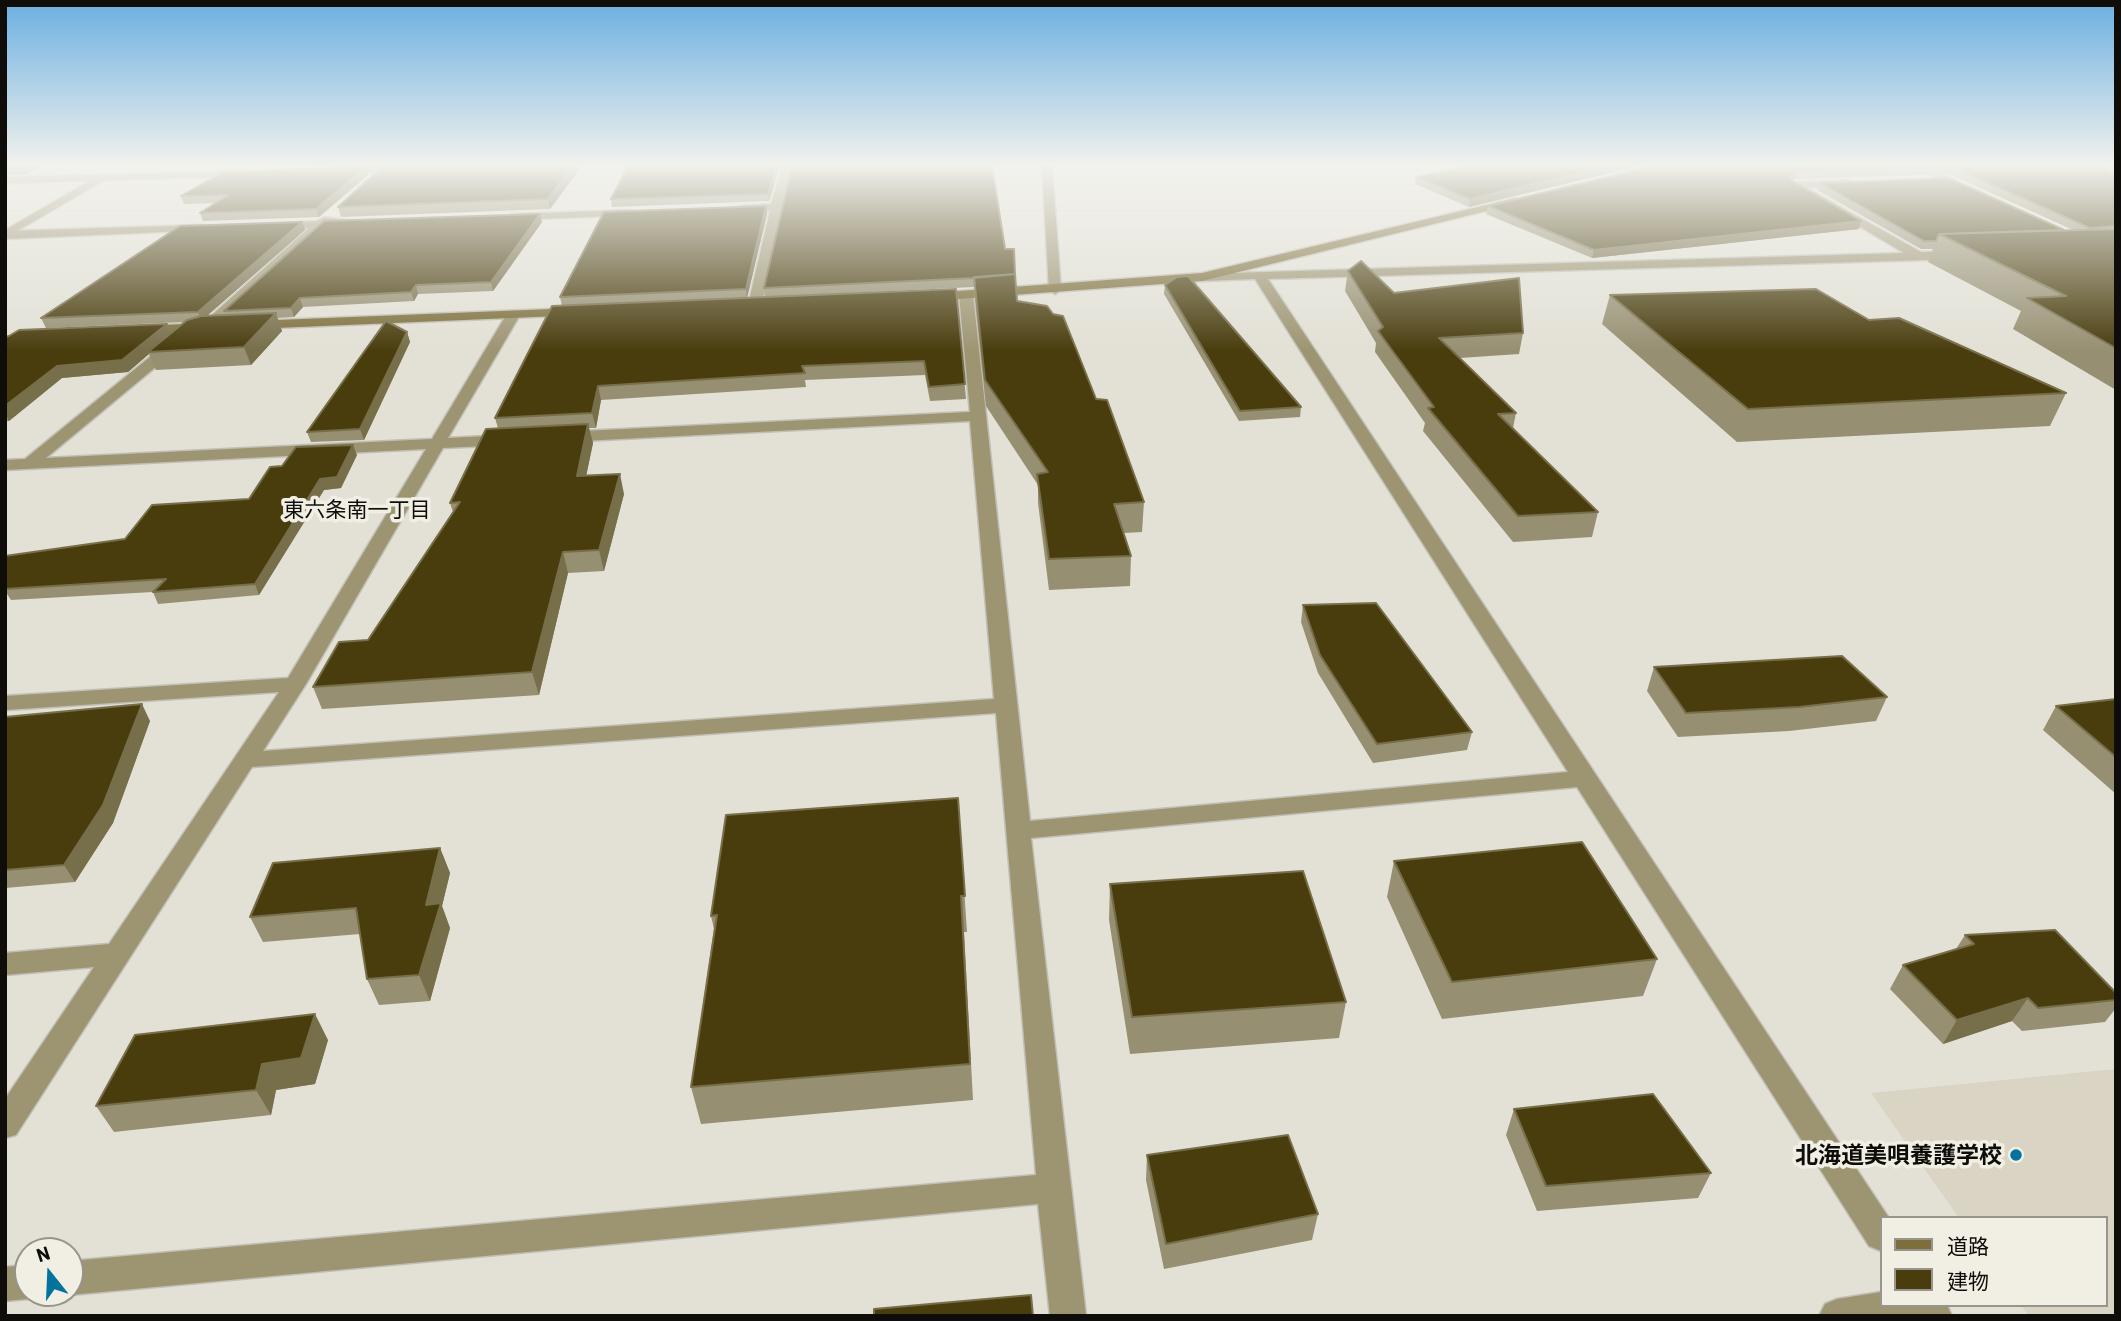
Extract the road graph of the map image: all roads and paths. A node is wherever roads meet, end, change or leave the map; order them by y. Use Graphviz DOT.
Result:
graph roads {
  1 [pos="211,228"];
  2 [pos="317,228"];
  3 [pos="772,228"];
  4 [pos="1052,228"];
  5 [pos="1408,228"];
  6 [pos="1869,228"];
  7 [pos="5,235"];
  8 [pos="1971,254"];
  9 [pos="1918,256"];
  10 [pos="1202,277"];
  11 [pos="1260,277"];
  12 [pos="1055,289"];
  13 [pos="965,295"];
  14 [pos="913,298"];
  15 [pos="755,304"];
  16 [pos="594,311"];
  17 [pos="513,315"];
  18 [pos="207,327"];
  19 [pos="127,330"];
  20 [pos="977,416"];
  21 [pos="548,438"];
  22 [pos="520,440"];
  23 [pos="437,444"];
  24 [pos="29,464"];
  25 [pos="5,466"];
  26 [pos="295,684"];
  27 [pos="5,703"];
  28 [pos="1006,705"];
  29 [pos="245,760"];
  30 [pos="1585,778"];
  31 [pos="1017,831"];
  32 [pos="118,954"];
  33 [pos="5,964"];
  34 [pos="5,1125"];
  35 [pos="1053,1188"];
  36 [pos="1880,1233"];
  37 [pos="84,1277"];
  38 [pos="1901,1307"];
  39 [pos="1068,1316"];
  40 [pos="1836,1316"];
  1 -- 7 [label="street"];
  2 -- 18 [label="street"];
  3 -- 15 [label="street"];
  4 -- 12 [label="street"];
  5 -- 10 [label="street"];
  6 -- 9 [label="street"];
  8 -- 9 [label="street"];
  9 -- 11 [label="street"];
  10 -- 11 [label="street"];
  10 -- 12 [label="street"];
  11 -- 30 [label="street"];
  12 -- 13 [label="street"];
  13 -- 14 [label="street"];
  13 -- 20 [label="street"];
  16 -- 17 [label="street"];
  17 -- 18 [label="street"];
  17 -- 23 [label="street"];
  18 -- 19 [label="street"];
  18 -- 24 [label="street"];
  20 -- 21 [label="street"];
  20 -- 28 [label="street"];
  22 -- 23 [label="street"];
  23 -- 24 [label="street"];
  23 -- 26 [label="street"];
  24 -- 25 [label="street"];
  26 -- 27 [label="street"];
  26 -- 29 [label="street"];
  28 -- 29 [label="street"];
  28 -- 31 [label="street"];
  29 -- 32 [label="street"];
  30 -- 31 [label="street"];
  30 -- 36 [label="street"];
  31 -- 35 [label="street"];
  32 -- 33 [label="street"];
  32 -- 34 [label="street"];
  35 -- 37 [label="street"];
  35 -- 39 [label="street"];
  38 -- 40 [label="street"];
}
